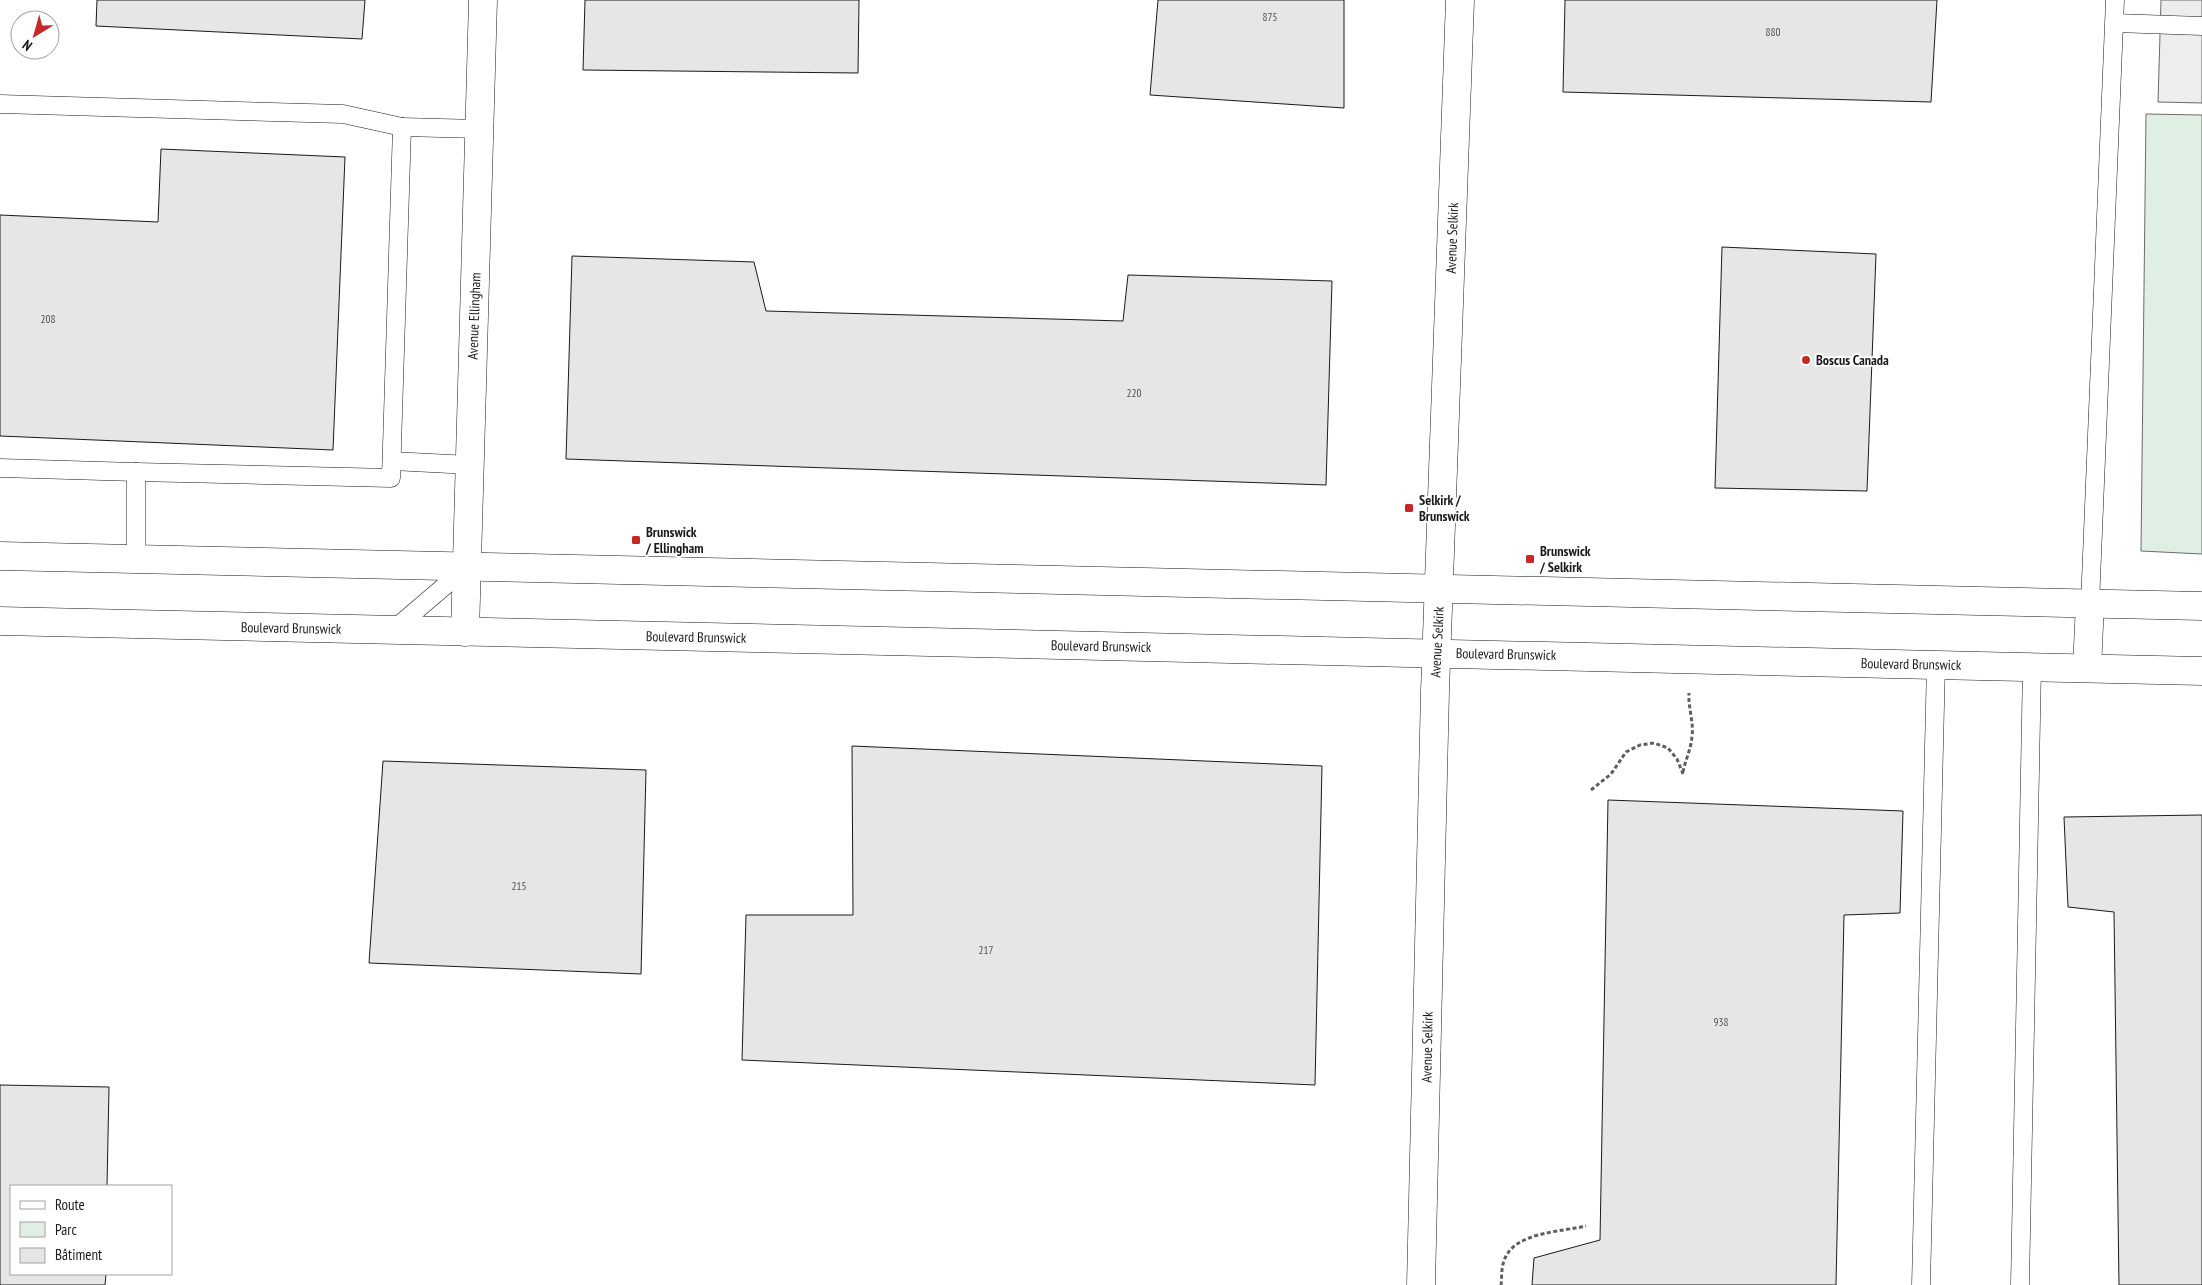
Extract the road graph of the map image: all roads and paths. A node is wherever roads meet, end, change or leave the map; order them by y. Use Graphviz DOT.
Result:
graph roads {
  1 [pos="482,0"];
  2 [pos="1460,0"];
  3 [pos="2115,0"];
  4 [pos="2115,23"];
  5 [pos="2202,26"];
  6 [pos="0,104"];
  7 [pos="402,127"];
  8 [pos="479,129"];
  9 [pos="392,460"];
  10 [pos="470,465"];
  11 [pos="0,468"];
  12 [pos="136,472"];
  13 [pos="0,556"];
  14 [pos="136,560"];
  15 [pos="467,567"];
  16 [pos="1439,588"];
  17 [pos="2090,604"];
  18 [pos="2202,606"];
  19 [pos="0,622"];
  20 [pos="392,631"];
  21 [pos="465,632"];
  22 [pos="1437,653"];
  23 [pos="1936,664"];
  24 [pos="2032,667"];
  25 [pos="2087,668"];
  26 [pos="2202,671"];
  27 [pos="1689,690"];
  28 [pos="1591,790"];
  29 [pos="1586,1226"];
  30 [pos="1421,1285"];
  31 [pos="1501,1285"];
  32 [pos="1921,1285"];
  33 [pos="2020,1285"];
  1 -- 8 [label="street, Avenue Ellingham"];
  2 -- 16 [label="street, Avenue Selkirk"];
  3 -- 4 [label="lane"];
  4 -- 5 [label="lane"];
  4 -- 17 [label="lane"];
  6 -- 7 [label="lane"];
  7 -- 8 [label="lane"];
  7 -- 9 [label="lane"];
  8 -- 10 [label="street, Avenue Ellingham"];
  9 -- 10 [label="lane"];
  9 -- 12 [label="lane"];
  10 -- 15 [label="street, Avenue Ellingham"];
  11 -- 12 [label="lane"];
  12 -- 14 [label="lane"];
  13 -- 14 [label="street"];
  14 -- 15 [label="street"];
  15 -- 16 [label="street"];
  15 -- 20 [label="lane"];
  15 -- 21 [label="street, Avenue Ellingham"];
  16 -- 17 [label="street"];
  16 -- 22 [label="street, Avenue Selkirk"];
  17 -- 18 [label="street"];
  17 -- 25 [label="street"];
  19 -- 20 [label="street, Boulevard Brunswick"];
  20 -- 21 [label="street, Boulevard Brunswick"];
  21 -- 22 [label="street, Boulevard Brunswick"];
  22 -- 23 [label="street, Boulevard Brunswick"];
  22 -- 30 [label="street, Avenue Selkirk"];
  23 -- 24 [label="street, Boulevard Brunswick"];
  23 -- 32 [label="lane"];
  24 -- 25 [label="street, Boulevard Brunswick"];
  24 -- 33 [label="lane"];
  25 -- 26 [label="street, Boulevard Brunswick"];
  27 -- 28 [label="path"];
  29 -- 31 [label="path"];
}
